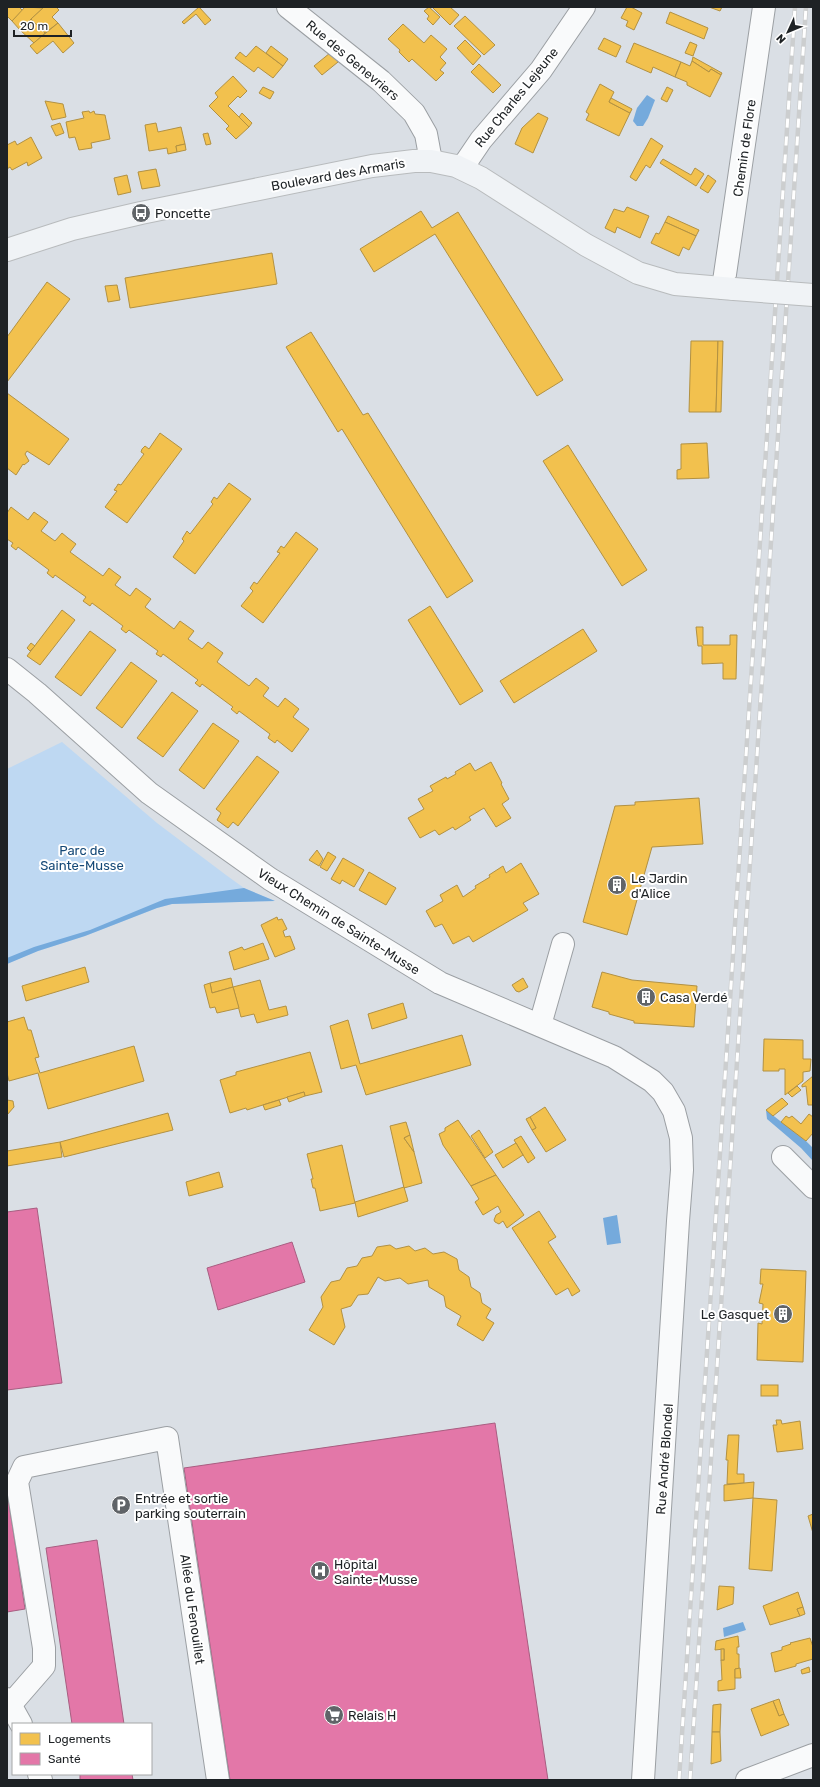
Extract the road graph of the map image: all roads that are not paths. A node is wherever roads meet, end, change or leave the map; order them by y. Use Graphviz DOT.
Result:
graph roads {
  1 [pos="288,7"];
  2 [pos="584,7"];
  3 [pos="764,7"];
  4 [pos="431,161"];
  5 [pos="462,168"];
  6 [pos="7,250"];
  7 [pos="728,288"];
  8 [pos="813,295"];
  9 [pos="7,669"];
  10 [pos="563,944"];
  11 [pos="540,1025"];
  12 [pos="681,1138"];
  13 [pos="783,1157"];
  14 [pos="813,1187"];
  15 [pos="9,1702"];
  16 [pos="20,1723"];
  17 [pos="813,1755"];
  18 [pos="218,1780"];
  19 [pos="643,1780"];
  20 [pos="747,1780"];
  1 -- 4 [label="street, Rue des Genevriers"];
  2 -- 5 [label="street, Rue Charles Lejeune"];
  3 -- 7 [label="street, Chemin de Flore"];
  4 -- 5 [label="main road, Boulevard des Armaris"];
  4 -- 6 [label="main road, Boulevard des Armaris"];
  5 -- 7 [label="main road, Boulevard des Armaris"];
  7 -- 8 [label="main road, Boulevard des Armaris, bridge"];
  9 -- 11 [label="street, Vieux Chemin de Sainte-Musse"];
  10 -- 11 [label="street"];
  11 -- 12 [label="street, Vieux Chemin de Sainte-Musse"];
  12 -- 19 [label="street, Rue André Blondel"];
  13 -- 14 [label="street"];
  15 -- 16 [label="street"];
  15 -- 18 [label="street, Allée du Fenouillet"];
  17 -- 20 [label="street"];
}
